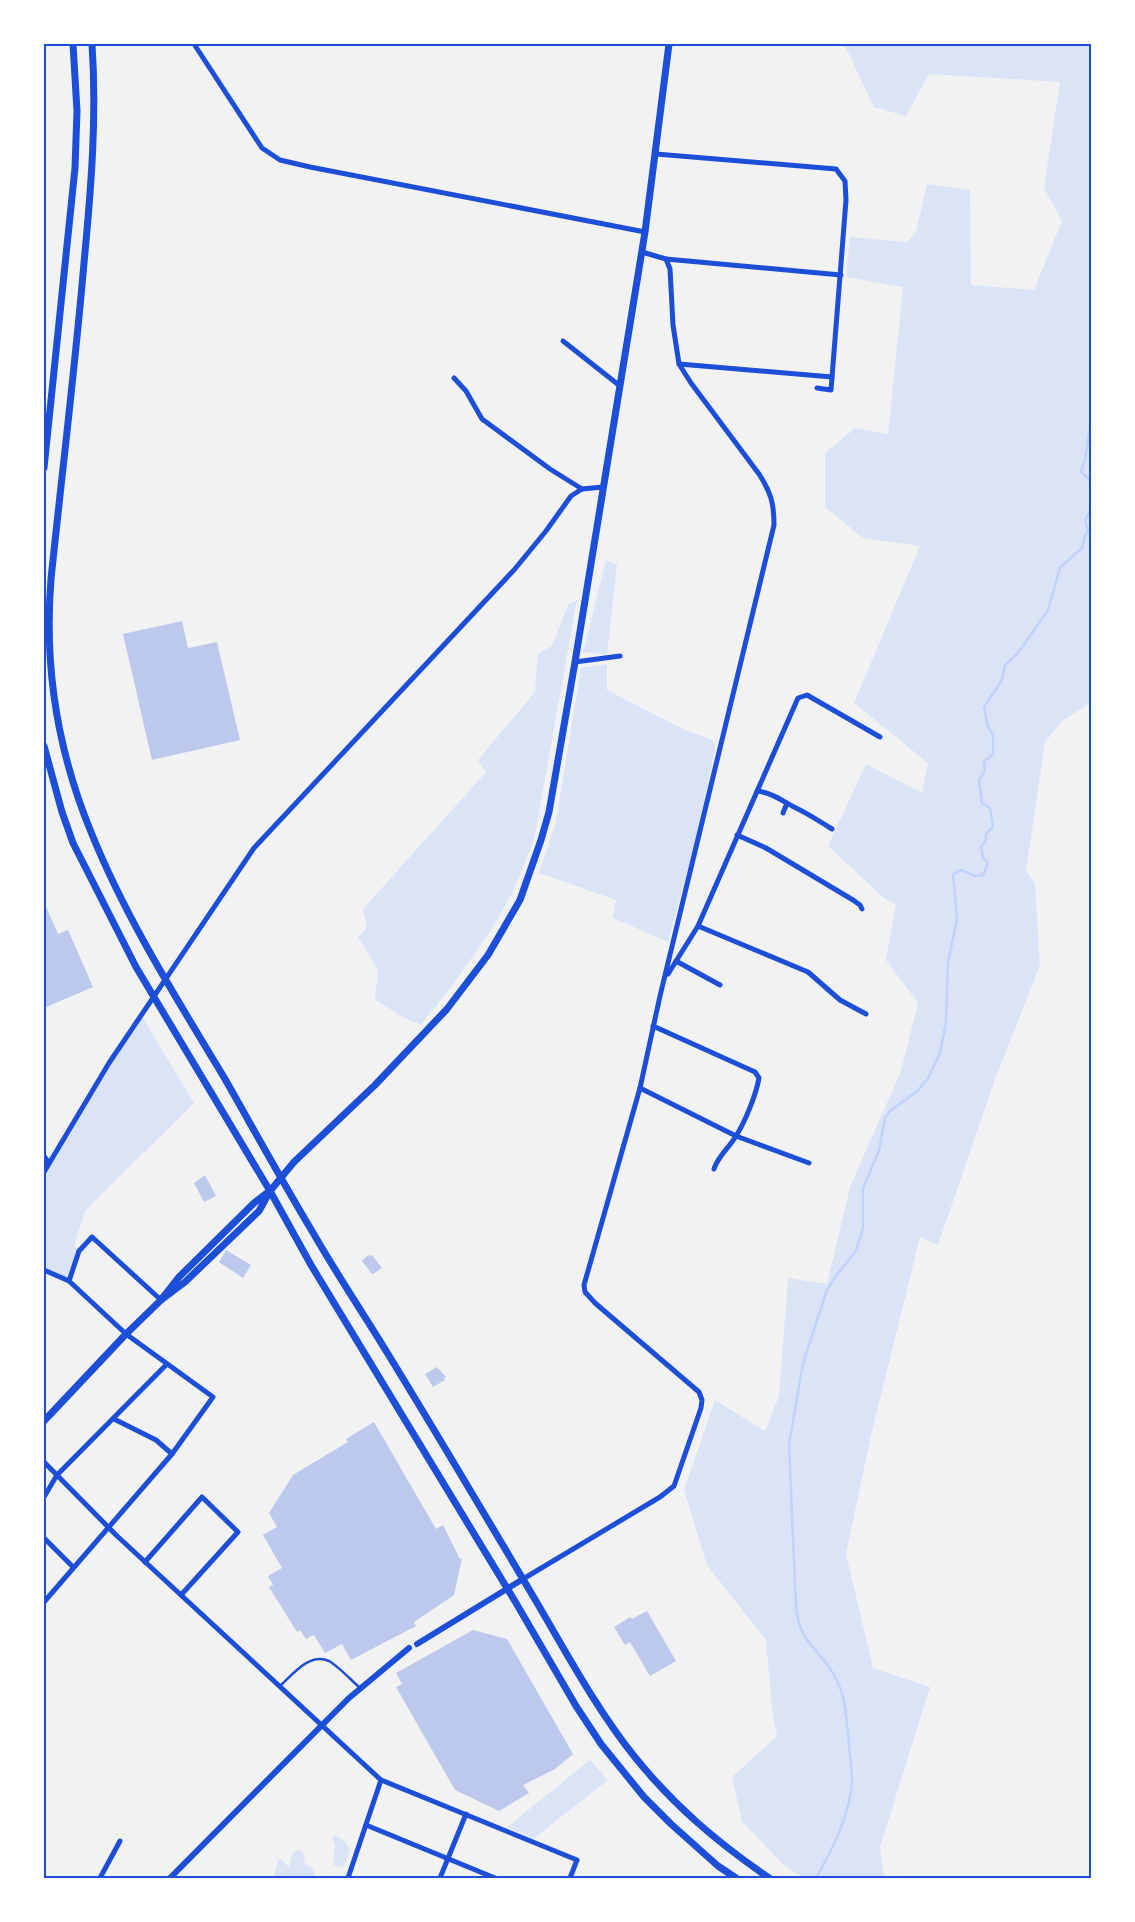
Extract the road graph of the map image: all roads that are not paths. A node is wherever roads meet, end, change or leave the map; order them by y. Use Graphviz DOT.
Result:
graph roads {
  1 [pos="73,44"];
  2 [pos="92,44"];
  3 [pos="194,44"];
  4 [pos="669,44"];
  5 [pos="656,154"];
  6 [pos="645,232"];
  7 [pos="642,252"];
  8 [pos="666,259"];
  9 [pos="841,275"];
  10 [pos="563,341"];
  11 [pos="679,364"];
  12 [pos="832,377"];
  13 [pos="454,378"];
  14 [pos="620,386"];
  15 [pos="817,388"];
  16 [pos="44,468"];
  17 [pos="603,487"];
  18 [pos="582,489"];
  19 [pos="47,579"];
  20 [pos="620,656"];
  21 [pos="575,662"];
  22 [pos="880,737"];
  23 [pos="44,746"];
  24 [pos="757,791"];
  25 [pos="787,803"];
  26 [pos="783,813"];
  27 [pos="832,829"];
  28 [pos="737,835"];
  29 [pos="862,909"];
  30 [pos="698,926"];
  31 [pos="676,961"];
  32 [pos="664,979"];
  33 [pos="166,980"];
  34 [pos="720,985"];
  35 [pos="153,998"];
  36 [pos="866,1014"];
  37 [pos="653,1026"];
  38 [pos="640,1088"];
  39 [pos="736,1136"];
  40 [pos="44,1156"];
  41 [pos="809,1163"];
  42 [pos="49,1164"];
  43 [pos="714,1169"];
  44 [pos="44,1172"];
  45 [pos="282,1177"];
  46 [pos="270,1191"];
  47 [pos="44,1270"];
  48 [pos="69,1281"];
  49 [pos="161,1300"];
  50 [pos="126,1334"];
  51 [pos="167,1364"];
  52 [pos="114,1419"];
  53 [pos="44,1421"];
  54 [pos="172,1454"];
  55 [pos="44,1462"];
  56 [pos="57,1476"];
  57 [pos="44,1497"];
  58 [pos="108,1527"];
  59 [pos="44,1538"];
  60 [pos="146,1562"];
  61 [pos="73,1567"];
  62 [pos="523,1579"];
  63 [pos="507,1589"];
  64 [pos="181,1595"];
  65 [pos="44,1602"];
  66 [pos="417,1644"];
  67 [pos="409,1648"];
  68 [pos="280,1686"];
  69 [pos="361,1688"];
  70 [pos="322,1725"];
  71 [pos="381,1780"];
  72 [pos="466,1814"];
  73 [pos="366,1825"];
  74 [pos="120,1840"];
  75 [pos="448,1859"];
  76 [pos="100,1878"];
  77 [pos="170,1878"];
  78 [pos="348,1878"];
  79 [pos="440,1878"];
  80 [pos="495,1878"];
  81 [pos="570,1878"];
  82 [pos="736,1878"];
  83 [pos="769,1878"];
  1 -- 16 [label="main road"];
  2 -- 19 [label="main road"];
  3 -- 6 [label="street"];
  4 -- 5 [label="main road"];
  5 -- 6 [label="main road"];
  5 -- 9 [label="street"];
  6 -- 7 [label="main road"];
  7 -- 8 [label="street"];
  7 -- 14 [label="main road"];
  8 -- 9 [label="street"];
  8 -- 11 [label="street"];
  9 -- 12 [label="street"];
  10 -- 14 [label="street"];
  11 -- 12 [label="street"];
  11 -- 32 [label="street"];
  12 -- 15 [label="street"];
  13 -- 18 [label="street"];
  14 -- 17 [label="main road"];
  17 -- 18 [label="street"];
  17 -- 21 [label="main road"];
  18 -- 33 [label="street"];
  19 -- 33 [label="main road"];
  20 -- 21 [label="street"];
  21 -- 45 [label="main road"];
  22 -- 24 [label="street"];
  23 -- 35 [label="main road"];
  24 -- 25 [label="street"];
  24 -- 28 [label="street"];
  25 -- 26 [label="street"];
  25 -- 27 [label="street"];
  28 -- 29 [label="street"];
  28 -- 30 [label="street"];
  30 -- 31 [label="street"];
  30 -- 36 [label="street"];
  31 -- 32 [label="street"];
  31 -- 34 [label="street"];
  32 -- 37 [label="street"];
  33 -- 35 [label="street"];
  33 -- 45 [label="main road"];
  35 -- 42 [label="street"];
  35 -- 46 [label="main road"];
  37 -- 38 [label="street"];
  37 -- 39 [label="street"];
  38 -- 39 [label="street"];
  38 -- 62 [label="street"];
  39 -- 41 [label="street"];
  39 -- 43 [label="street"];
  40 -- 42 [label="street"];
  42 -- 44 [label="street"];
  45 -- 46 [label="main road"];
  45 -- 62 [label="main road"];
  46 -- 49 [label="main road"];
  46 -- 63 [label="main road"];
  47 -- 48 [label="street"];
  48 -- 49 [label="street"];
  48 -- 50 [label="street"];
  49 -- 50 [label="main road"];
  50 -- 51 [label="street"];
  50 -- 53 [label="main road"];
  51 -- 52 [label="street"];
  51 -- 54 [label="street"];
  52 -- 54 [label="street"];
  52 -- 56 [label="street"];
  54 -- 58 [label="street"];
  55 -- 56 [label="street"];
  56 -- 57 [label="street"];
  56 -- 58 [label="street"];
  58 -- 60 [label="street"];
  58 -- 61 [label="street"];
  59 -- 61 [label="street"];
  60 -- 64 [label="street"];
  60 -- 64 [label="street"];
  61 -- 65 [label="street"];
  62 -- 63 [label="street"];
  62 -- 83 [label="main road"];
  63 -- 66 [label="street"];
  63 -- 82 [label="main road"];
  64 -- 68 [label="street"];
  67 -- 69 [label="street"];
  68 -- 69 [label="lane"];
  68 -- 70 [label="street"];
  69 -- 70 [label="street"];
  70 -- 71 [label="street"];
  70 -- 77 [label="street"];
  71 -- 72 [label="street"];
  71 -- 73 [label="street"];
  72 -- 75 [label="street"];
  72 -- 81 [label="street"];
  73 -- 75 [label="street"];
  73 -- 78 [label="street"];
  74 -- 76 [label="street"];
  75 -- 79 [label="street"];
  75 -- 80 [label="street"];
}
